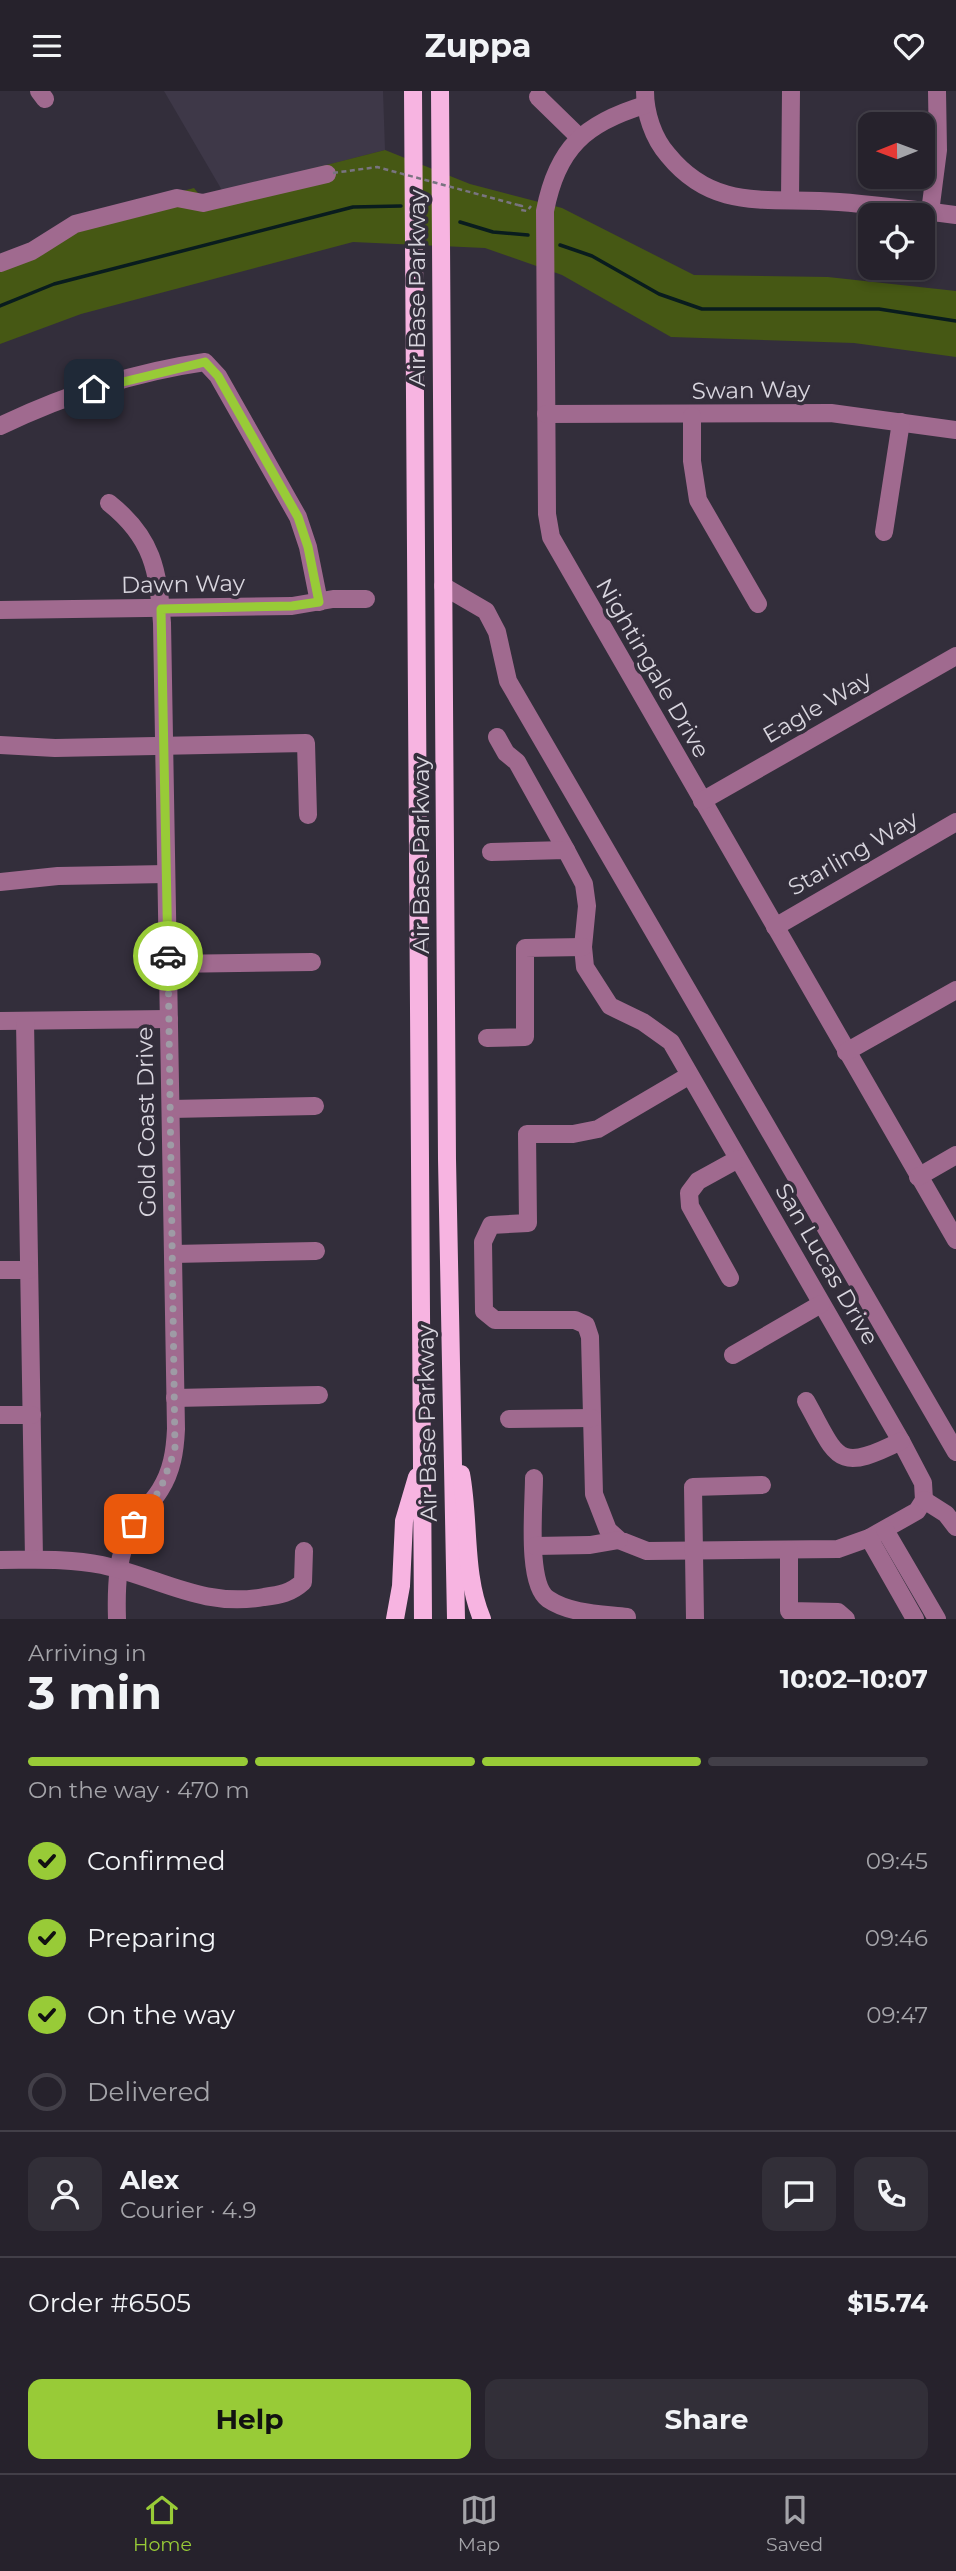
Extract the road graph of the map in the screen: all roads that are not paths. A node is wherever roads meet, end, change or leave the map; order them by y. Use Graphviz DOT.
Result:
graph roads {
  1 [pos="413,91"];
  2 [pos="440,91"];
  3 [pos="791,91"];
  4 [pos="937,91"];
  5 [pos="538,97"];
  6 [pos="645,98"];
  7 [pos="579,137"];
  8 [pos="330,173"];
  9 [pos="790,200"];
  10 [pos="931,203"];
  11 [pos="858,206"];
  12 [pos="935,213"];
  13 [pos="956,215"];
  14 [pos="0,263"];
  15 [pos="546,414"];
  16 [pos="692,415"];
  17 [pos="901,422"];
  18 [pos="0,426"];
  19 [pos="956,430"];
  20 [pos="109,503"];
  21 [pos="884,532"];
  22 [pos="443,586"];
  23 [pos="366,599"];
  24 [pos="319,602"];
  25 [pos="758,604"];
  26 [pos="161,609"];
  27 [pos="0,610"];
  28 [pos="956,656"];
  29 [pos="497,737"];
  30 [pos="0,745"];
  31 [pos="165,745"];
  32 [pos="702,801"];
  33 [pos="308,815"];
  34 [pos="956,822"];
  35 [pos="566,850"];
  36 [pos="491,852"];
  37 [pos="166,874"];
  38 [pos="0,882"];
  39 [pos="775,927"];
  40 [pos="583,947"];
  41 [pos="312,962"];
  42 [pos="168,964"];
  43 [pos="956,990"];
  44 [pos="169,1019"];
  45 [pos="0,1021"];
  46 [pos="25,1021"];
  47 [pos="487,1038"];
  48 [pos="846,1052"];
  49 [pos="690,1075"];
  50 [pos="315,1106"];
  51 [pos="171,1109"];
  52 [pos="956,1155"];
  53 [pos="738,1159"];
  54 [pos="918,1177"];
  55 [pos="956,1240"];
  56 [pos="316,1251"];
  57 [pos="173,1254"];
  58 [pos="29,1270"];
  59 [pos="0,1271"];
  60 [pos="730,1278"];
  61 [pos="821,1304"];
  62 [pos="733,1355"];
  63 [pos="319,1395"];
  64 [pos="175,1398"];
  65 [pos="806,1401"];
  66 [pos="0,1415"];
  67 [pos="32,1415"];
  68 [pos="592,1417"];
  69 [pos="509,1419"];
  70 [pos="451,1427"];
  71 [pos="901,1441"];
  72 [pos="956,1452"];
  73 [pos="422,1460"];
  74 [pos="534,1478"];
  75 [pos="762,1485"];
  76 [pos="924,1500"];
  77 [pos="956,1527"];
  78 [pos="877,1534"];
  79 [pos="619,1540"];
  80 [pos="535,1546"];
  81 [pos="789,1550"];
  82 [pos="304,1551"];
  83 [pos="694,1551"];
  84 [pos="34,1559"];
  85 [pos="0,1560"];
  86 [pos="119,1569"];
  87 [pos="627,1617"];
  88 [pos="117,1619"];
  89 [pos="395,1619"];
  90 [pos="423,1619"];
  91 [pos="456,1619"];
  92 [pos="482,1619"];
  93 [pos="695,1619"];
  94 [pos="846,1619"];
  95 [pos="915,1619"];
  96 [pos="937,1619"];
  1 -- 73 [label="main road, Air Base Parkway"];
  2 -- 22 [label="main road, Air Base Parkway"];
  3 -- 9 [label="street"];
  4 -- 10 [label="street"];
  5 -- 7 [label="street"];
  6 -- 7 [label="street, Nightingale Drive"];
  6 -- 9 [label="street"];
  7 -- 15 [label="street, Nightingale Drive"];
  8 -- 14 [label="street"];
  9 -- 11 [label="street"];
  12 -- 13 [label="street"];
  15 -- 16 [label="street, Swan Way"];
  15 -- 32 [label="street, Nightingale Drive"];
  16 -- 17 [label="street, Swan Way"];
  16 -- 25 [label="street"];
  17 -- 19 [label="street, Swan Way"];
  17 -- 21 [label="street"];
  18 -- 24 [label="street"];
  20 -- 26 [label="street, Gold Coast Drive"];
  22 -- 70 [label="main road, Air Base Parkway"];
  22 -- 72 [label="street"];
  23 -- 24 [label="street, Dawn Way"];
  24 -- 26 [label="street, Dawn Way"];
  26 -- 27 [label="street, Dawn Way"];
  26 -- 31 [label="street, Gold Coast Drive"];
  28 -- 32 [label="street, Eagle Way"];
  29 -- 35 [label="street"];
  30 -- 31 [label="street"];
  31 -- 33 [label="street"];
  31 -- 37 [label="street, Gold Coast Drive"];
  32 -- 39 [label="street, Nightingale Drive"];
  34 -- 39 [label="street, Starling Way"];
  35 -- 36 [label="street"];
  35 -- 40 [label="street"];
  37 -- 38 [label="street"];
  37 -- 42 [label="street, Gold Coast Drive"];
  39 -- 48 [label="street, Nightingale Drive"];
  40 -- 47 [label="street"];
  40 -- 49 [label="street, San Lucas Drive"];
  41 -- 42 [label="street"];
  42 -- 44 [label="street, Gold Coast Drive"];
  43 -- 48 [label="street"];
  44 -- 46 [label="street"];
  44 -- 51 [label="street, Gold Coast Drive"];
  45 -- 46 [label="street"];
  46 -- 58 [label="street"];
  48 -- 54 [label="street, Nightingale Drive"];
  49 -- 53 [label="street, San Lucas Drive"];
  49 -- 68 [label="street"];
  50 -- 51 [label="street"];
  51 -- 57 [label="street, Gold Coast Drive"];
  52 -- 54 [label="street"];
  53 -- 60 [label="street"];
  53 -- 61 [label="street, San Lucas Drive"];
  54 -- 55 [label="street, Nightingale Drive"];
  56 -- 57 [label="street"];
  57 -- 64 [label="street, Gold Coast Drive"];
  58 -- 59 [label="street"];
  58 -- 67 [label="street"];
  61 -- 62 [label="street"];
  61 -- 71 [label="street, San Lucas Drive"];
  63 -- 64 [label="street"];
  64 -- 86 [label="street, Gold Coast Drive"];
  65 -- 71 [label="street"];
  66 -- 67 [label="street"];
  67 -- 84 [label="street"];
  68 -- 69 [label="street"];
  68 -- 79 [label="street"];
  70 -- 91 [label="main road, Air Base Parkway"];
  70 -- 92 [label="main road"];
  71 -- 76 [label="street, San Lucas Drive"];
  73 -- 89 [label="main road"];
  73 -- 90 [label="main road, Air Base Parkway"];
  74 -- 80 [label="street"];
  75 -- 83 [label="street"];
  76 -- 77 [label="street"];
  76 -- 78 [label="street"];
  78 -- 81 [label="street"];
  78 -- 95 [label="street"];
  78 -- 96 [label="street"];
  79 -- 80 [label="street"];
  79 -- 83 [label="street"];
  80 -- 87 [label="street"];
  81 -- 83 [label="street"];
  81 -- 94 [label="street"];
  82 -- 86 [label="street"];
  83 -- 93 [label="street"];
  84 -- 85 [label="street"];
  84 -- 86 [label="street"];
  86 -- 88 [label="street, Gold Coast Drive"];
}
